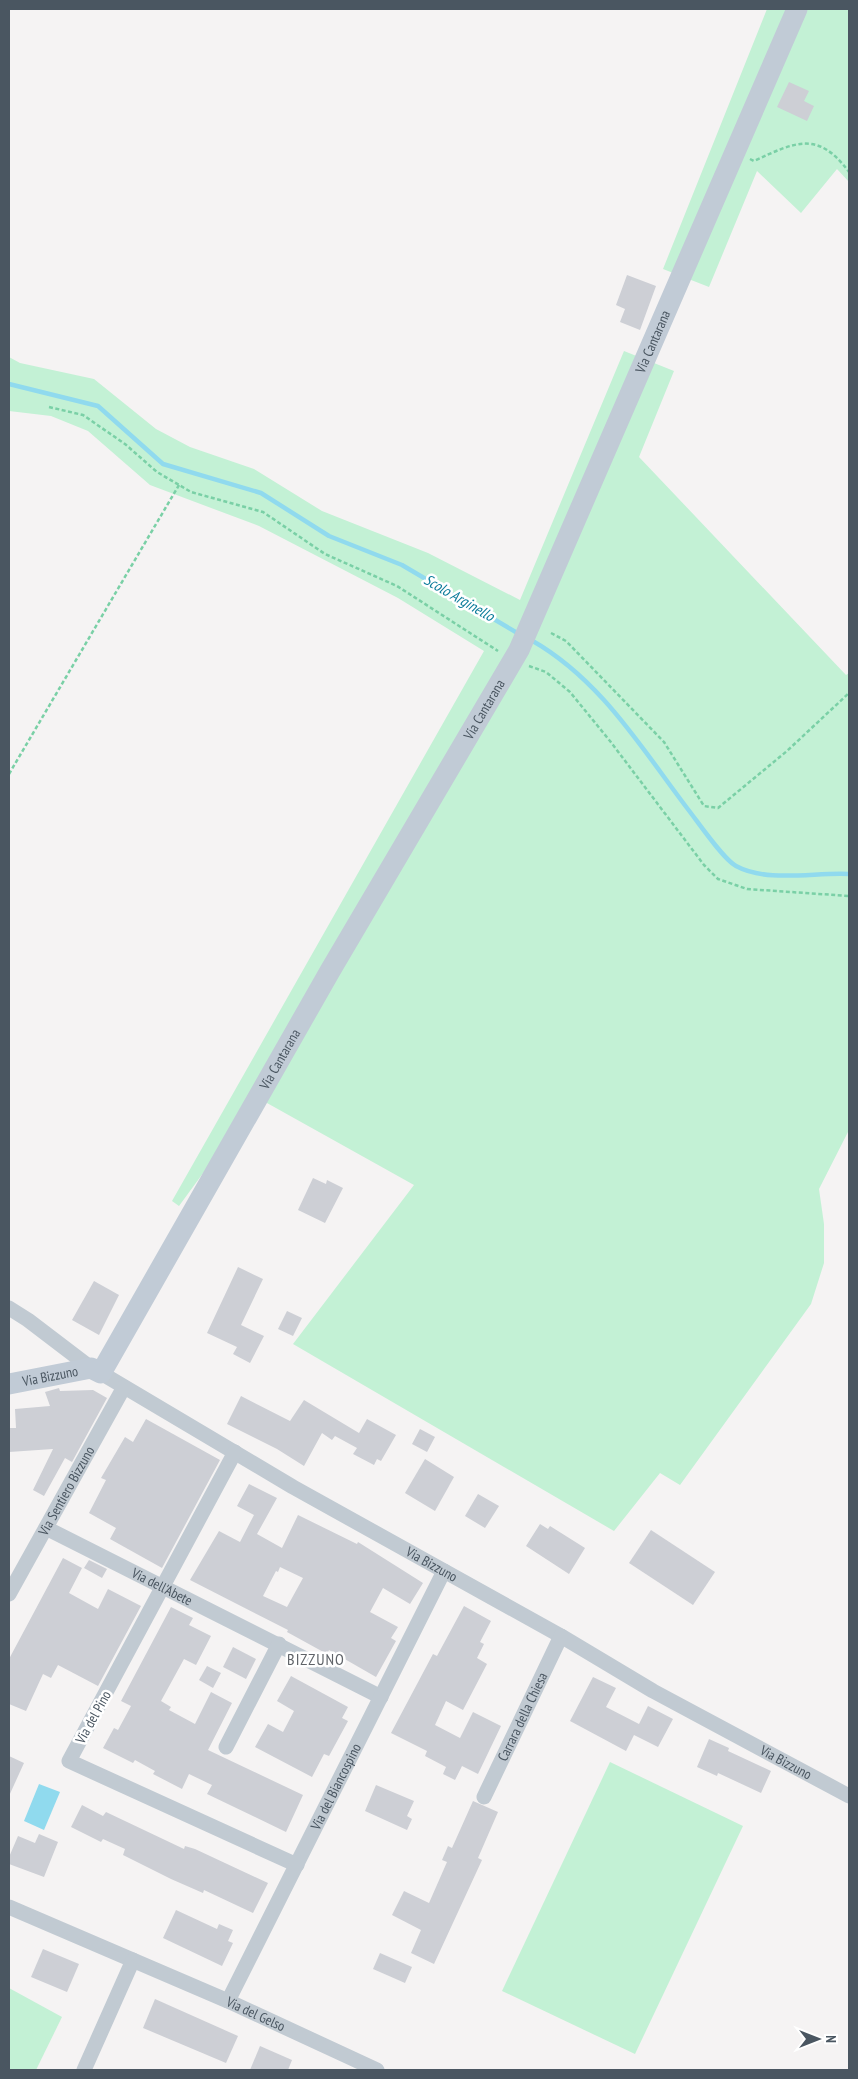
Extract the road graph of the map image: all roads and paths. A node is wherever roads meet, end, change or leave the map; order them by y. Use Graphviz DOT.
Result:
graph roads {
  1 [pos="797,9"];
  2 [pos="735,154"];
  3 [pos="849,172"];
  4 [pos="49,407"];
  5 [pos="179,485"];
  6 [pos="551,633"];
  7 [pos="521,645"];
  8 [pos="849,693"];
  9 [pos="9,774"];
  10 [pos="849,896"];
  11 [pos="9,1308"];
  12 [pos="96,1371"];
  13 [pos="9,1384"];
  14 [pos="124,1387"];
  15 [pos="235,1452"];
  16 [pos="46,1528"];
  17 [pos="444,1571"];
  18 [pos="164,1586"];
  19 [pos="9,1594"];
  20 [pos="562,1636"];
  21 [pos="279,1644"];
  22 [pos="382,1697"];
  23 [pos="226,1747"];
  24 [pos="849,1796"];
  25 [pos="484,1797"];
  26 [pos="297,1865"];
  27 [pos="9,1907"];
  28 [pos="132,1960"];
  29 [pos="228,2001"];
  30 [pos="84,2070"];
  31 [pos="377,2070"];
  1 -- 2 [label="street, Via Cantarana"];
  2 -- 3 [label="path"];
  2 -- 7 [label="street, Via Cantarana"];
  4 -- 5 [label="path"];
  5 -- 7 [label="path"];
  5 -- 9 [label="path"];
  6 -- 8 [label="path"];
  7 -- 10 [label="path"];
  7 -- 12 [label="street, Via Cantarana"];
  11 -- 12 [label="street"];
  12 -- 13 [label="street, Via Bizzuno"];
  12 -- 14 [label="street, Via Bizzuno"];
  14 -- 15 [label="street, Via Bizzuno"];
  14 -- 16 [label="street, Via Sentiero Bizzuno"];
  15 -- 17 [label="street, Via Bizzuno"];
  15 -- 18 [label="street, Via del Pino"];
  16 -- 18 [label="street, Via dell'Abete"];
  16 -- 19 [label="street, Via Sentiero Bizzuno"];
  17 -- 20 [label="street, Via Bizzuno"];
  17 -- 22 [label="street, Via del Biancospino"];
  18 -- 21 [label="street, Via dell'Abete"];
  18 -- 26 [label="street, Via del Pino"];
  20 -- 24 [label="street, Via Bizzuno"];
  20 -- 25 [label="street, Carrara della Chiesa"];
  21 -- 22 [label="street, Via dell'Abete"];
  21 -- 23 [label="street"];
  22 -- 26 [label="street, Via del Biancospino"];
  26 -- 29 [label="street, Via del Biancospino"];
  27 -- 28 [label="street, Via del Gelso"];
  28 -- 29 [label="street, Via del Gelso"];
  28 -- 30 [label="street"];
  29 -- 31 [label="street, Via del Gelso"];
}
